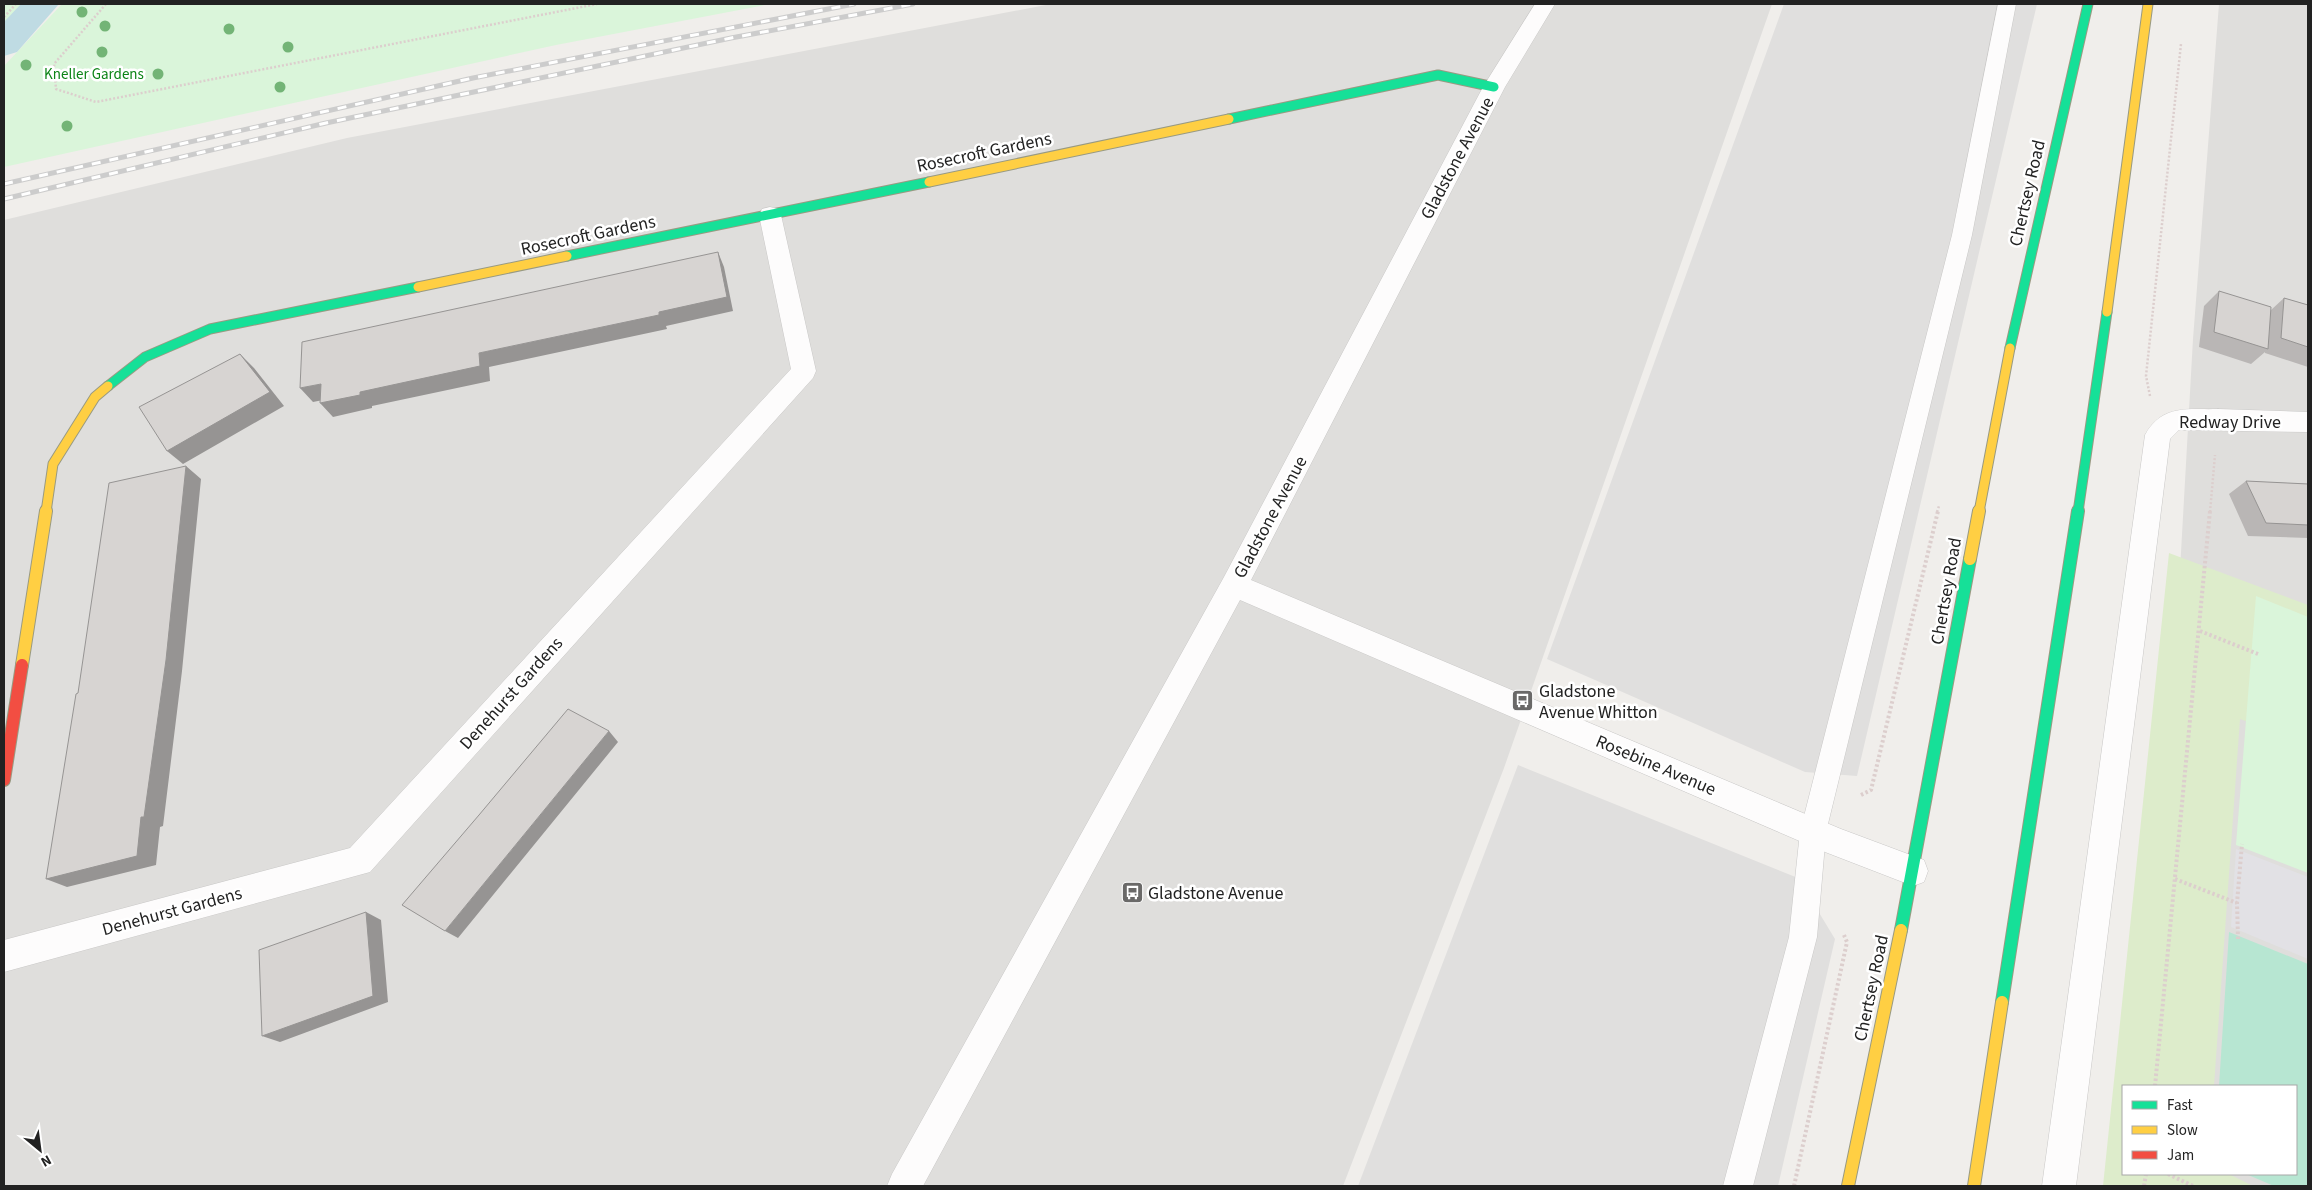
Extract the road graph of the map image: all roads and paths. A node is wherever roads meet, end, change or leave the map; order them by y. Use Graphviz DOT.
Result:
graph roads {
  1 [pos="16,4"];
  2 [pos="106,4"];
  3 [pos="597,4"];
  4 [pos="1546,4"];
  5 [pos="2007,4"];
  6 [pos="2088,4"];
  7 [pos="2148,4"];
  8 [pos="4,17"];
  9 [pos="2181,43"];
  10 [pos="1494,87"];
  11 [pos="770,215"];
  12 [pos="2218,419"];
  13 [pos="2308,422"];
  14 [pos="2165,428"];
  15 [pos="1234,586"];
  16 [pos="2200,631"];
  17 [pos="2258,654"];
  18 [pos="4,780"];
  19 [pos="1813,832"];
  20 [pos="2242,844"];
  21 [pos="1913,872"];
  22 [pos="2175,879"];
  23 [pos="2237,903"];
  24 [pos="1844,934"];
  25 [pos="2238,939"];
  26 [pos="4,956"];
  27 [pos="2155,1085"];
  28 [pos="2170,1175"];
  29 [pos="904,1186"];
  30 [pos="1738,1186"];
  31 [pos="1794,1186"];
  32 [pos="1848,1186"];
  33 [pos="1974,1186"];
  34 [pos="2059,1186"];
  35 [pos="2192,1186"];
  1 -- 8 [label="path"];
  2 -- 3 [label="path"];
  4 -- 10 [label="street, Gladstone Avenue"];
  5 -- 19 [label="lane"];
  6 -- 21 [label="main road, Chertsey Road"];
  7 -- 33 [label="main road"];
  9 -- 14 [label="path"];
  10 -- 11 [label="main road, Rosecroft Gardens"];
  10 -- 15 [label="street, Gladstone Avenue"];
  11 -- 18 [label="main road, Rosecroft Gardens"];
  11 -- 26 [label="street, Denehurst Gardens"];
  12 -- 13 [label="street, Redway Drive"];
  12 -- 14 [label="street, Redway Drive"];
  12 -- 16 [label="path"];
  14 -- 34 [label="street"];
  15 -- 19 [label="street, Rosebine Avenue"];
  15 -- 29 [label="street, Gladstone Avenue"];
  16 -- 17 [label="path"];
  16 -- 22 [label="path"];
  19 -- 21 [label="street, Rosebine Avenue"];
  19 -- 30 [label="lane"];
  20 -- 23 [label="path"];
  21 -- 32 [label="main road, Chertsey Road"];
  22 -- 23 [label="path"];
  22 -- 27 [label="path"];
  23 -- 25 [label="path"];
  24 -- 31 [label="path"];
  28 -- 35 [label="path"];
}
